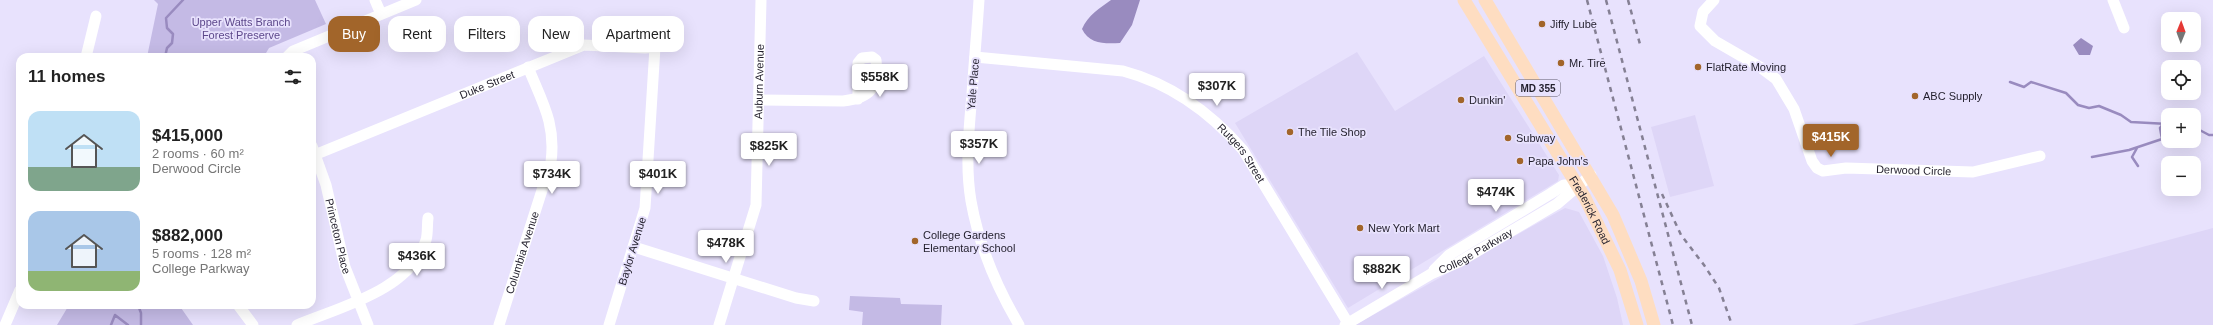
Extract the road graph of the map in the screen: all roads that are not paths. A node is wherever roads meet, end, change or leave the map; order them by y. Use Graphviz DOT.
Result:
graph roads {
  1 [pos="375,0"];
  2 [pos="416,0"];
  3 [pos="761,0"];
  4 [pos="979,0"];
  5 [pos="1464,0"];
  6 [pos="1485,0"];
  7 [pos="1714,0"];
  8 [pos="2113,0"];
  9 [pos="381,14"];
  10 [pos="96,16"];
  11 [pos="2124,28"];
  12 [pos="87,53"];
  13 [pos="291,53"];
  14 [pos="654,56"];
  15 [pos="975,58"];
  16 [pos="528,67"];
  17 [pos="858,98"];
  18 [pos="759,100"];
  19 [pos="316,151"];
  20 [pos="2040,156"];
  21 [pos="316,159"];
  22 [pos="1591,175"];
  23 [pos="1577,185"];
  24 [pos="428,218"];
  25 [pos="634,248"];
  26 [pos="734,278"];
  27 [pos="16,299"];
  28 [pos="358,300"];
  29 [pos="814,301"];
  30 [pos="241,309"];
  31 [pos="1346,324"];
  32 [pos="5,325"];
  33 [pos="252,325"];
  34 [pos="297,325"];
  35 [pos="368,325"];
  36 [pos="499,325"];
  37 [pos="609,325"];
  38 [pos="719,325"];
  39 [pos="1019,325"];
  40 [pos="1637,325"];
  41 [pos="1654,325"];
  1 -- 9 [label="street"];
  2 -- 9 [label="street"];
  3 -- 18 [label="street, Auburn Avenue"];
  4 -- 15 [label="street, Yale Place"];
  5 -- 23 [label="main road, Frederick Road / MD 355"];
  6 -- 22 [label="main road, Frederick Road / MD 355"];
  7 -- 20 [label="street, Derwood Circle"];
  8 -- 11 [label="street"];
  9 -- 13 [label="street"];
  10 -- 12 [label="street"];
  14 -- 16 [label="street, Duke Street"];
  14 -- 25 [label="street, Baylor Avenue"];
  15 -- 31 [label="street, Rutgers Street"];
  15 -- 39 [label="street, Yale Place"];
  16 -- 19 [label="street, Duke Street"];
  16 -- 36 [label="street, Columbia Avenue"];
  17 -- 18 [label="street"];
  18 -- 26 [label="street, Auburn Avenue"];
  21 -- 28 [label="street, Princeton Place"];
  22 -- 23 [label="street, College Parkway"];
  22 -- 41 [label="main road, Frederick Road / MD 355"];
  23 -- 31 [label="street, College Parkway"];
  23 -- 40 [label="main road, Frederick Road / MD 355"];
  24 -- 28 [label="street"];
  25 -- 26 [label="street"];
  25 -- 37 [label="street, Baylor Avenue"];
  26 -- 29 [label="street"];
  26 -- 38 [label="street, Auburn Avenue"];
  27 -- 32 [label="street"];
  28 -- 34 [label="street"];
  28 -- 35 [label="street, Princeton Place"];
  30 -- 33 [label="street"];
}
